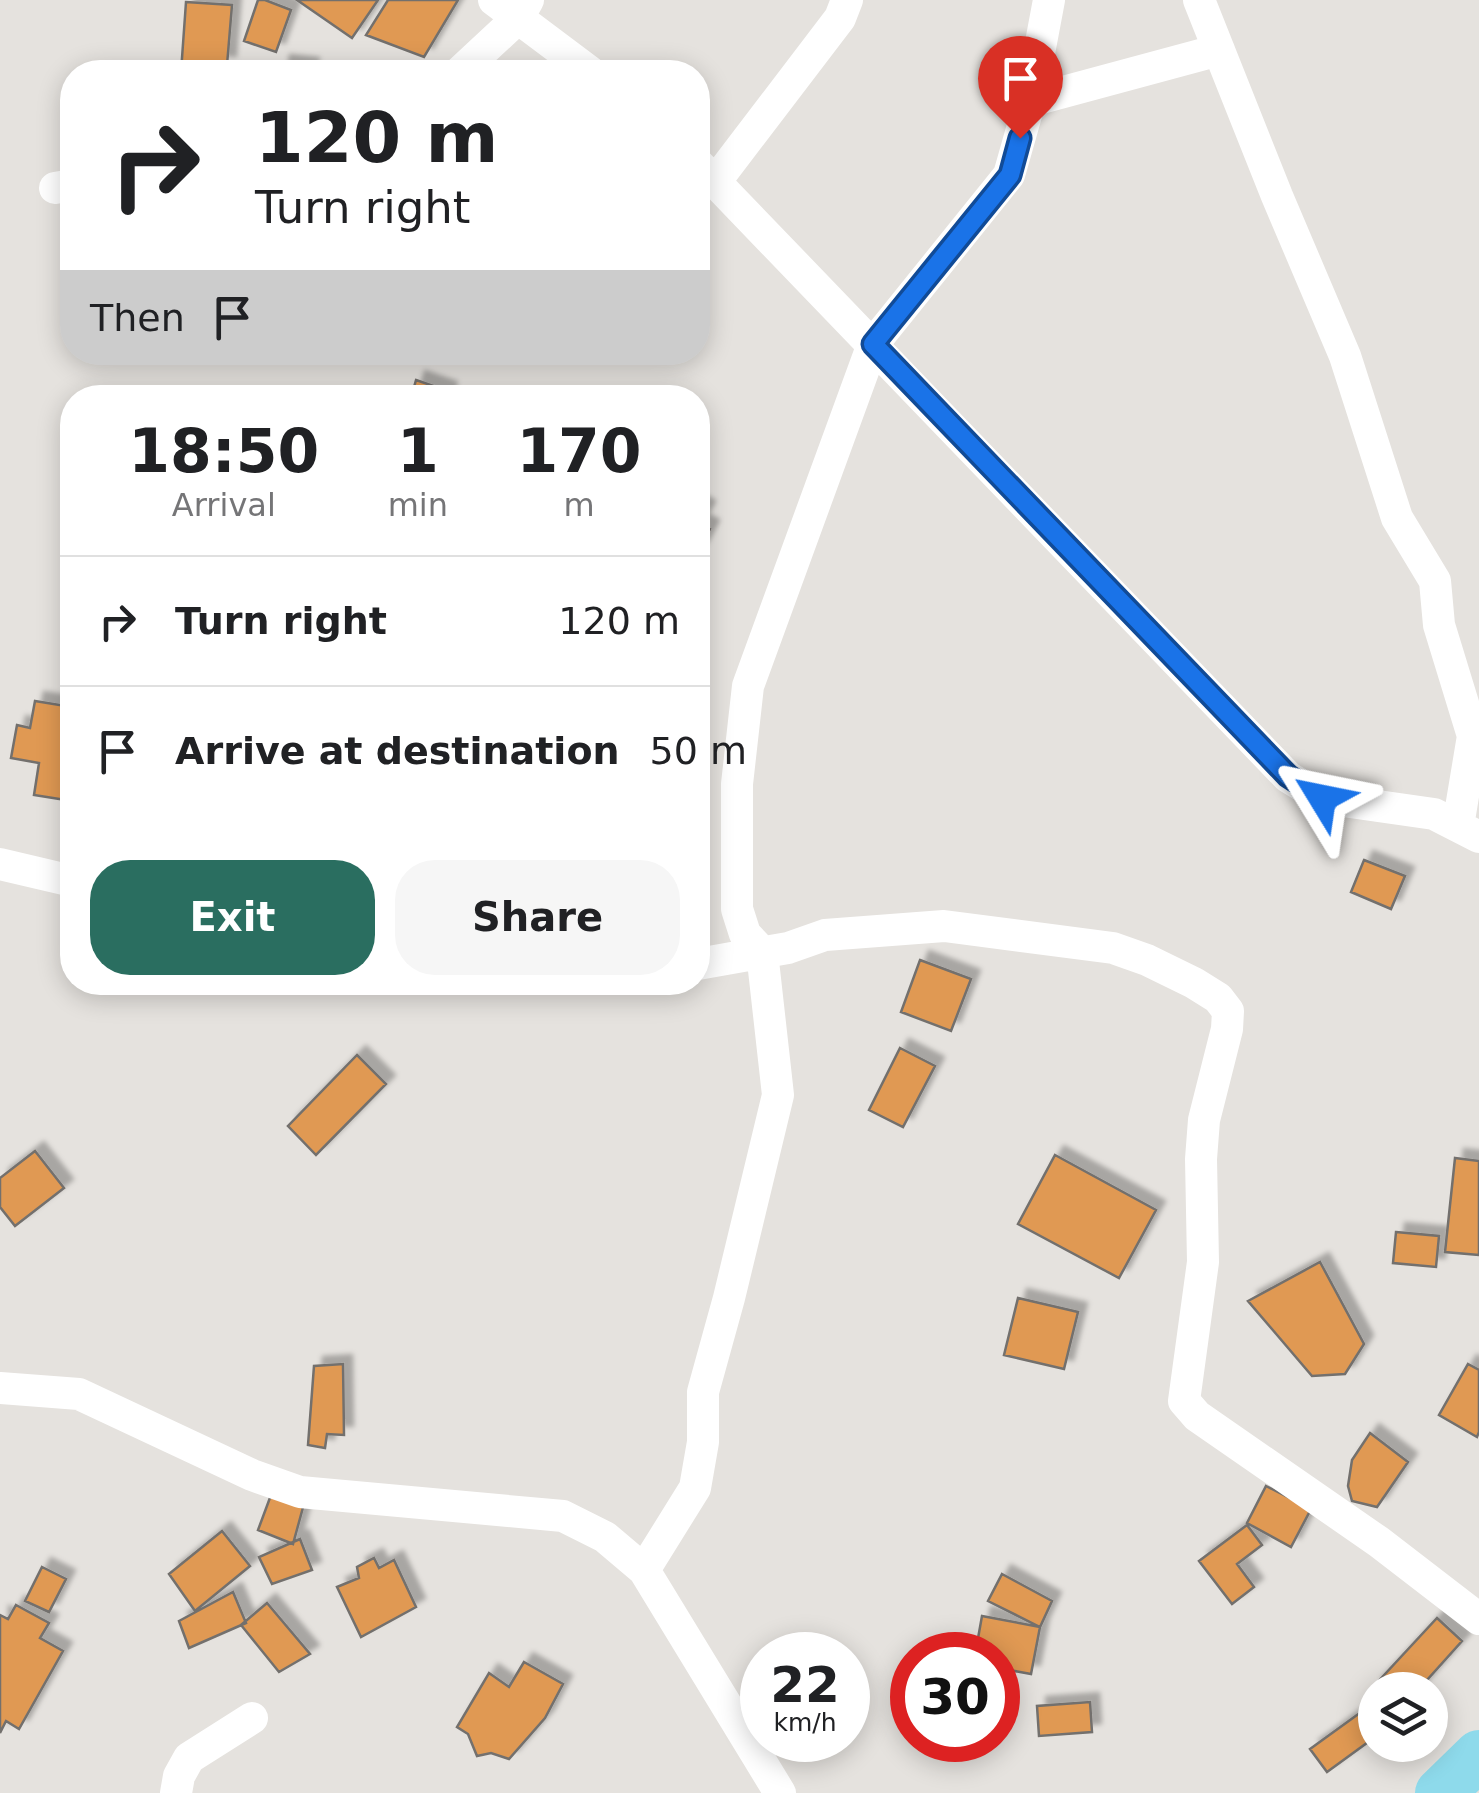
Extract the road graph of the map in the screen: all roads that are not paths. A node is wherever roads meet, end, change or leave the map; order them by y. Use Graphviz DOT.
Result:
graph roads {
  1 [pos="848,0"];
  2 [pos="1048,0"];
  3 [pos="1199,0"];
  4 [pos="514,6"];
  5 [pos="1220,50"];
  6 [pos="470,60"];
  7 [pos="576,60"];
  8 [pos="1030,100"];
  9 [pos="710,168"];
  10 [pos="710,177"];
  11 [pos="873,344"];
  12 [pos="1476,734"];
  13 [pos="1469,831"];
  14 [pos="0,864"];
  15 [pos="60,879"];
  16 [pos="762,952"];
  17 [pos="710,962"];
  18 [pos="0,1388"];
  19 [pos="644,1570"];
  20 [pos="1479,1619"];
  21 [pos="252,1718"];
  22 [pos="1479,1756"];
  23 [pos="176,1793"];
  24 [pos="780,1793"];
  25 [pos="1440,1793"];
  1 -- 9 [label="street"];
  2 -- 8 [label="street"];
  3 -- 5 [label="street"];
  4 -- 6 [label="street"];
  4 -- 7 [label="street"];
  5 -- 8 [label="street"];
  5 -- 12 [label="street"];
  8 -- 11 [label="street"];
  10 -- 11 [label="street"];
  11 -- 13 [label="street"];
  11 -- 16 [label="street"];
  12 -- 13 [label="street"];
  14 -- 15 [label="street"];
  16 -- 17 [label="street"];
  16 -- 19 [label="street"];
  16 -- 20 [label="street"];
  18 -- 19 [label="street"];
  19 -- 24 [label="street"];
  21 -- 23 [label="street"];
  22 -- 25 [label="main road"];
}
